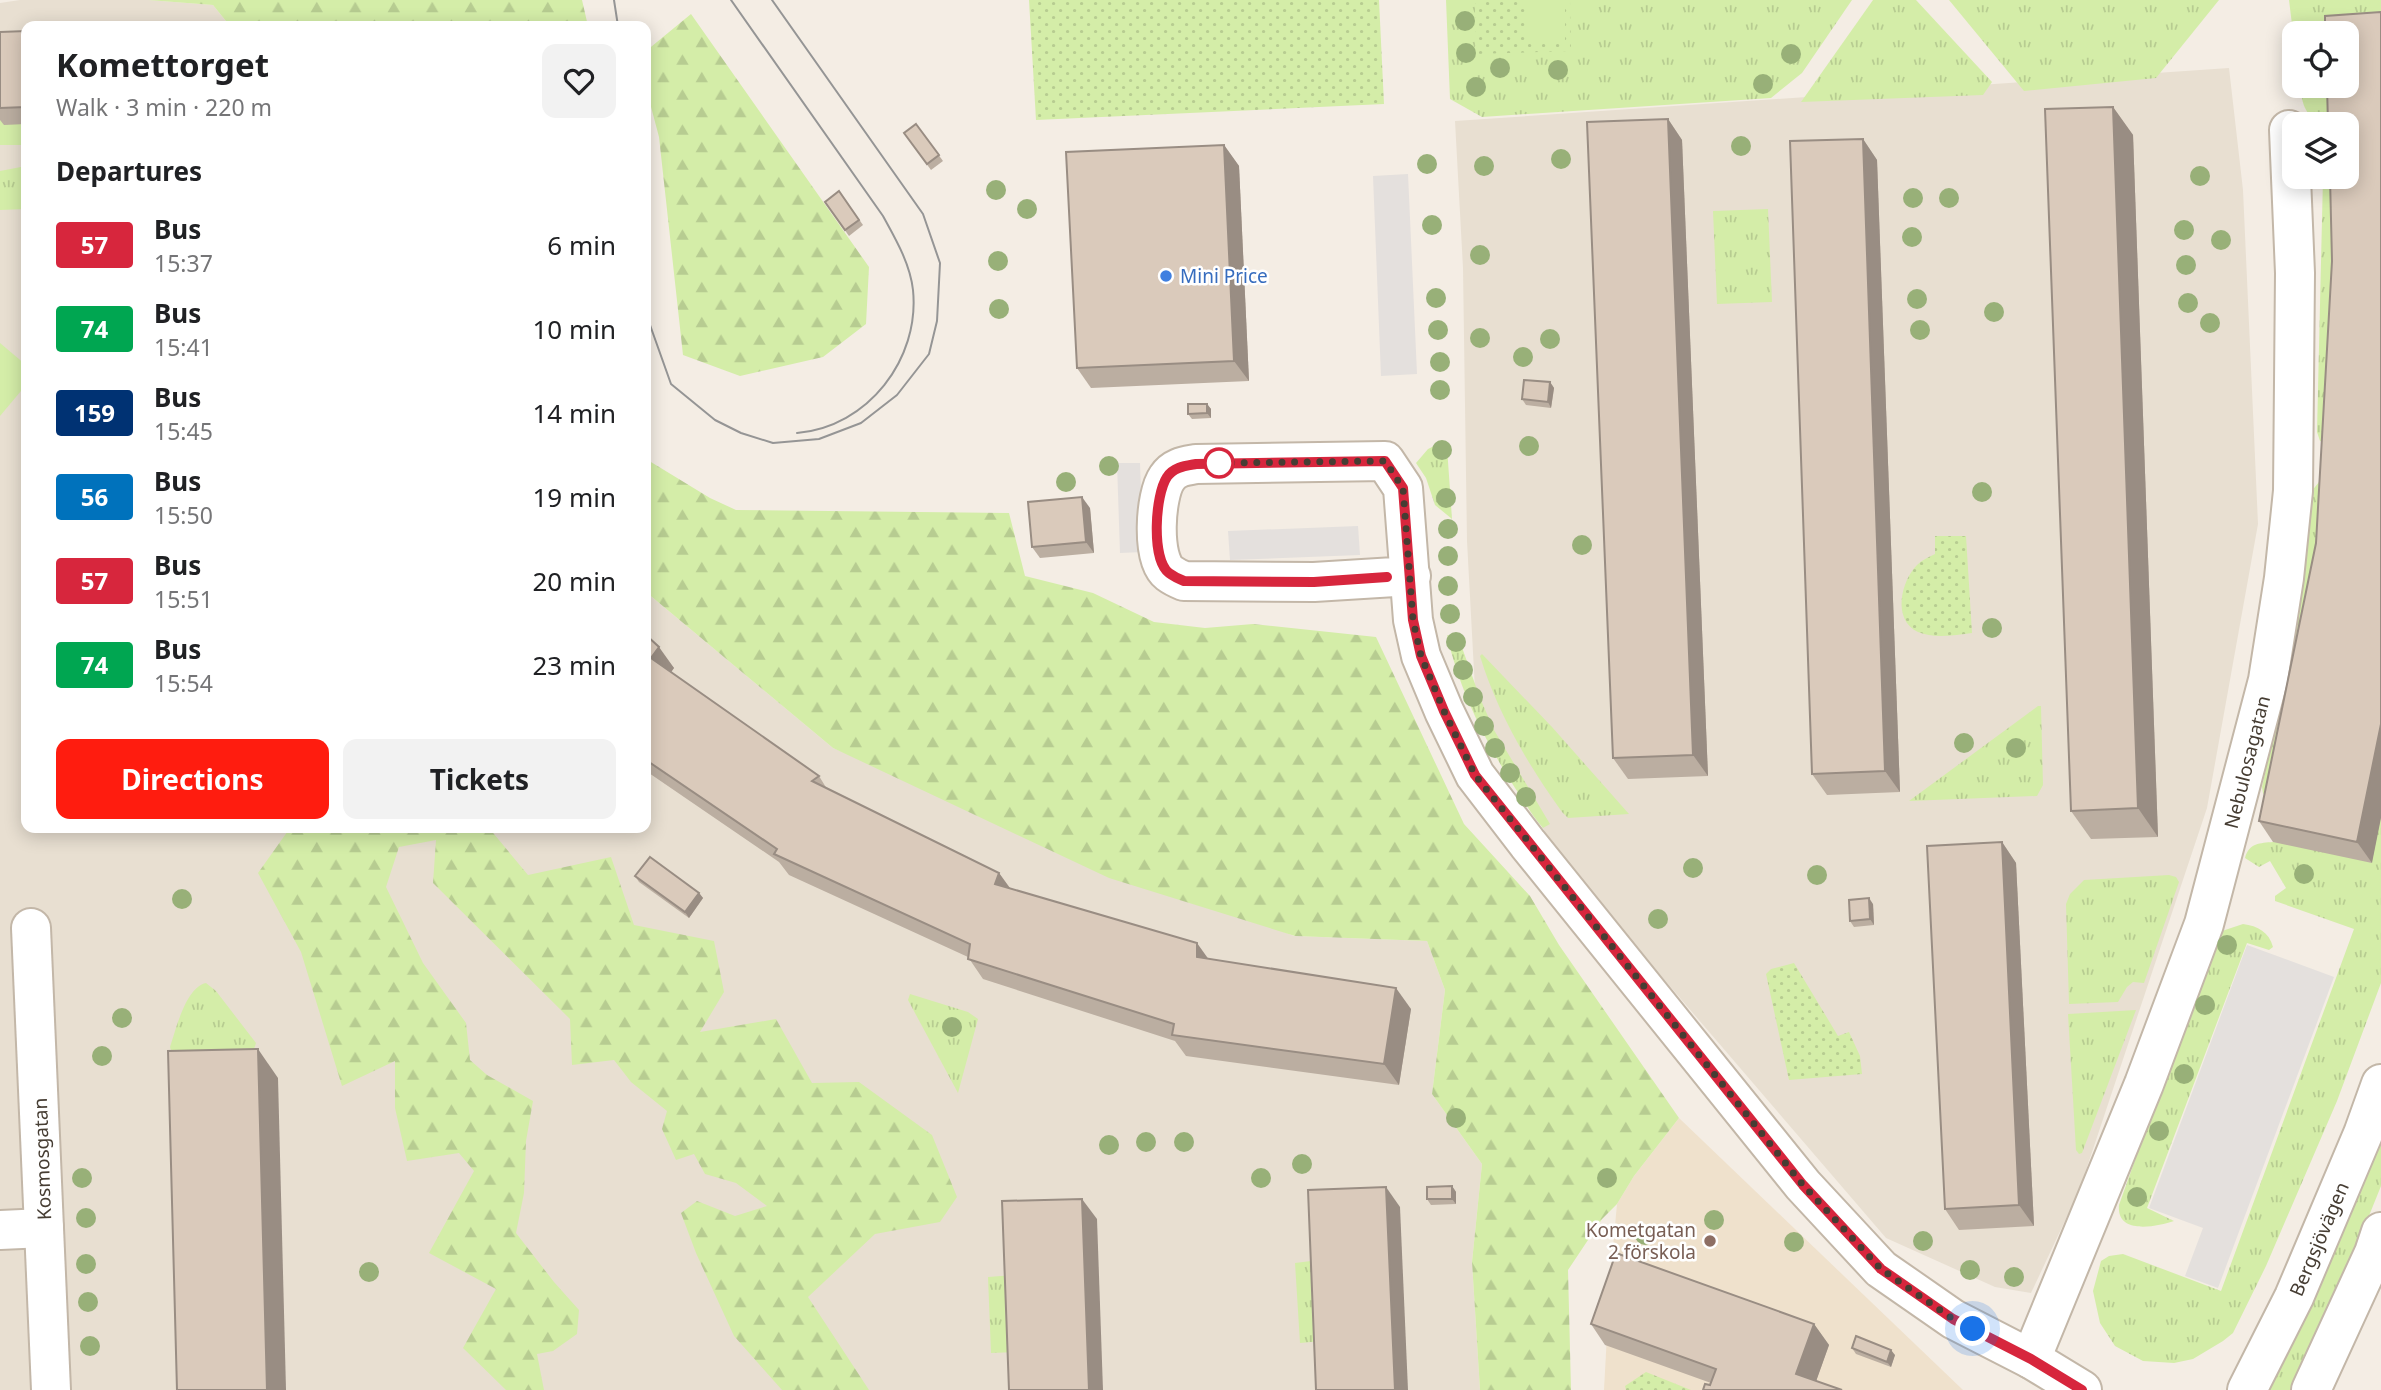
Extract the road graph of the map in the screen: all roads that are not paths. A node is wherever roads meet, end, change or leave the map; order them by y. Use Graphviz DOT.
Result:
graph roads {
  1 [pos="2292,189"];
  2 [pos="1411,576"];
  3 [pos="31,928"];
  4 [pos="2381,1084"];
  5 [pos="44,1228"];
  6 [pos="0,1230"];
  7 [pos="2381,1232"];
  8 [pos="2031,1359"];
  9 [pos="51,1390"];
  10 [pos="2082,1390"];
  11 [pos="2247,1390"];
  12 [pos="2311,1390"];
  1 -- 8 [label="street, Nebulosagatan"];
  2 -- 2 [label="street"];
  2 -- 8 [label="street"];
  3 -- 5 [label="street, Kosmosgatan"];
  4 -- 11 [label="street, Bergsjövägen"];
  5 -- 6 [label="street"];
  5 -- 9 [label="street, Kosmosgatan"];
  7 -- 12 [label="street"];
  8 -- 10 [label="street"];
}
